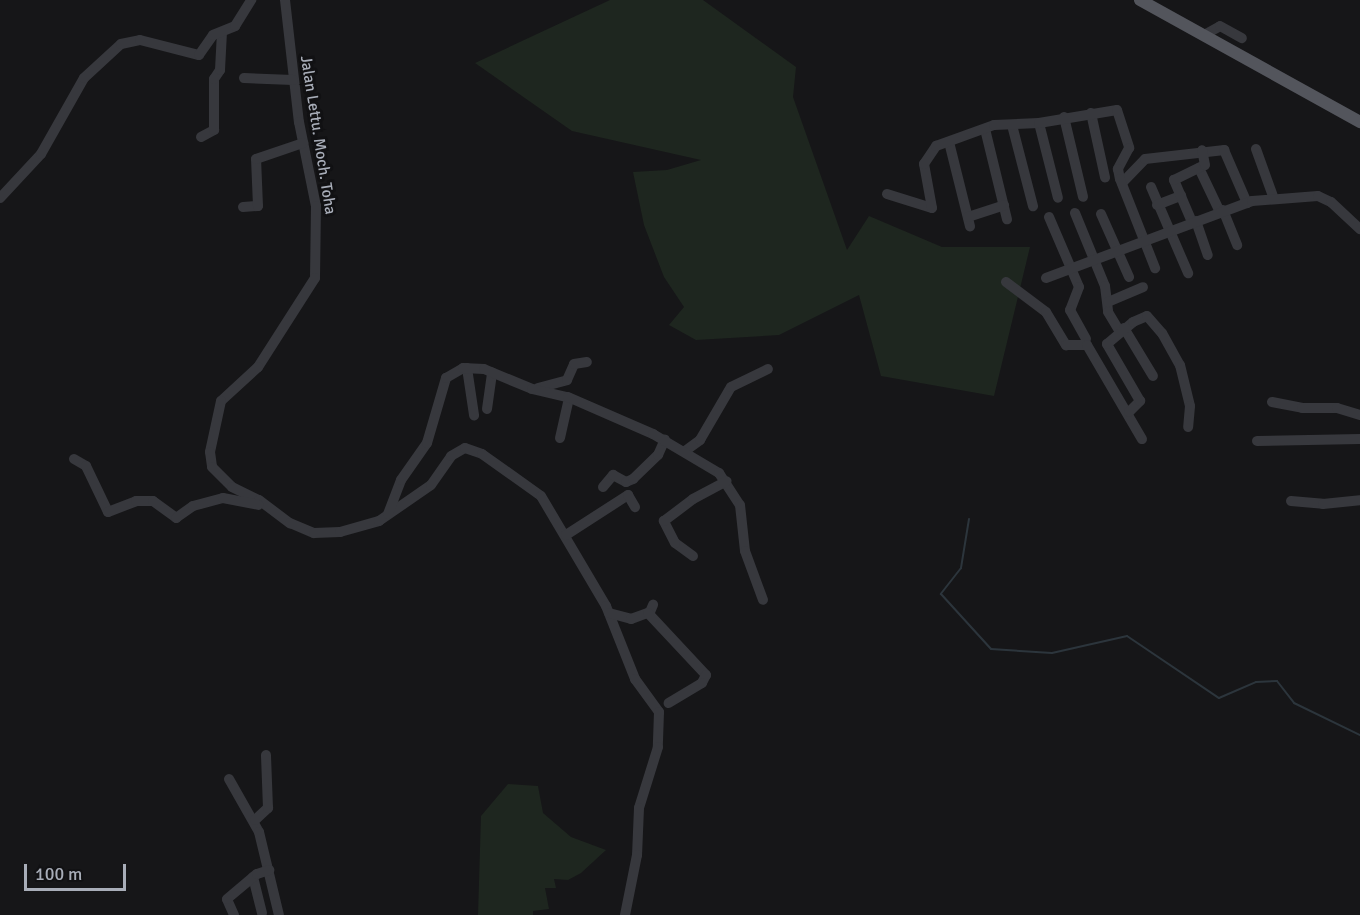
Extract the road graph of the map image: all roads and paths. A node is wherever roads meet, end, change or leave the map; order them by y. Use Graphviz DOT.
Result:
graph roads {
  1 [pos="251,0"];
  2 [pos="285,0"];
  3 [pos="1140,0"];
  4 [pos="222,32"];
  5 [pos="1204,35"];
  6 [pos="1242,38"];
  7 [pos="244,78"];
  8 [pos="293,80"];
  9 [pos="1091,113"];
  10 [pos="1064,117"];
  11 [pos="1360,122"];
  12 [pos="1039,123"];
  13 [pos="1012,125"];
  14 [pos="985,129"];
  15 [pos="201,137"];
  16 [pos="949,142"];
  17 [pos="303,143"];
  18 [pos="1256,149"];
  19 [pos="1202,150"];
  20 [pos="1199,168"];
  21 [pos="1105,177"];
  22 [pos="1120,177"];
  23 [pos="1151,187"];
  24 [pos="887,194"];
  25 [pos="1181,196"];
  26 [pos="1083,197"];
  27 [pos="0,198"];
  28 [pos="1058,198"];
  29 [pos="1274,199"];
  30 [pos="1247,202"];
  31 [pos="1004,205"];
  32 [pos="1157,205"];
  33 [pos="1033,206"];
  34 [pos="243,207"];
  35 [pos="1221,211"];
  36 [pos="1075,213"];
  37 [pos="1101,214"];
  38 [pos="1049,217"];
  39 [pos="1007,219"];
  40 [pos="1194,222"];
  41 [pos="1360,229"];
  42 [pos="1168,232"];
  43 [pos="1144,242"];
  44 [pos="1237,245"];
  45 [pos="1118,251"];
  46 [pos="1208,255"];
  47 [pos="1094,259"];
  48 [pos="1070,268"];
  49 [pos="1155,268"];
  50 [pos="1188,273"];
  51 [pos="1129,277"];
  52 [pos="1046,278"];
  53 [pos="1006,282"];
  54 [pos="1143,287"];
  55 [pos="1108,302"];
  56 [pos="1122,330"];
  57 [pos="1086,339"];
  58 [pos="587,362"];
  59 [pos="768,369"];
  60 [pos="467,370"];
  61 [pos="491,376"];
  62 [pos="1153,376"];
  63 [pos="535,390"];
  64 [pos="568,401"];
  65 [pos="1272,402"];
  66 [pos="487,409"];
  67 [pos="1129,412"];
  68 [pos="474,415"];
  69 [pos="1360,415"];
  70 [pos="1188,427"];
  71 [pos="560,438"];
  72 [pos="1142,439"];
  73 [pos="1360,440"];
  74 [pos="1257,441"];
  75 [pos="664,443"];
  76 [pos="685,451"];
  77 [pos="74,459"];
  78 [pos="727,481"];
  79 [pos="603,487"];
  80 [pos="1360,500"];
  81 [pos="1290,501"];
  82 [pos="635,507"];
  83 [pos="388,514"];
  84 [pos="303,530"];
  85 [pos="566,535"];
  86 [pos="693,556"];
  87 [pos="763,600"];
  88 [pos="609,613"];
  89 [pos="669,703"];
  90 [pos="266,755"];
  91 [pos="229,779"];
  92 [pos="255,820"];
  93 [pos="269,870"];
  94 [pos="253,877"];
  95 [pos="262,913"];
  96 [pos="234,915"];
  97 [pos="279,915"];
  98 [pos="625,915"];
  1 -- 4 [label="street"];
  2 -- 8 [label="street, Jalan Lettu. Moch. Toha"];
  3 -- 5 [label="main road"];
  4 -- 15 [label="street"];
  4 -- 27 [label="street"];
  5 -- 6 [label="street"];
  5 -- 11 [label="main road"];
  7 -- 8 [label="street"];
  8 -- 17 [label="street, Jalan Lettu. Moch. Toha"];
  9 -- 10 [label="street"];
  9 -- 21 [label="street"];
  9 -- 22 [label="street"];
  10 -- 12 [label="street"];
  10 -- 26 [label="street"];
  12 -- 13 [label="street"];
  12 -- 28 [label="street"];
  13 -- 14 [label="street"];
  13 -- 33 [label="street"];
  14 -- 16 [label="street"];
  14 -- 31 [label="street"];
  16 -- 24 [label="street"];
  16 -- 31 [label="street"];
  17 -- 34 [label="street"];
  17 -- 84 [label="street, Jalan Lettu. Moch. Toha"];
  18 -- 29 [label="street"];
  19 -- 20 [label="street"];
  19 -- 22 [label="street"];
  19 -- 30 [label="street"];
  20 -- 25 [label="street"];
  20 -- 35 [label="street"];
  22 -- 43 [label="street"];
  23 -- 32 [label="street"];
  25 -- 32 [label="street"];
  25 -- 40 [label="street"];
  29 -- 30 [label="street"];
  29 -- 41 [label="street"];
  30 -- 35 [label="street"];
  31 -- 39 [label="street"];
  32 -- 42 [label="street"];
  35 -- 40 [label="street"];
  35 -- 44 [label="street"];
  36 -- 47 [label="street"];
  37 -- 45 [label="street"];
  38 -- 48 [label="street"];
  40 -- 42 [label="street"];
  40 -- 46 [label="street"];
  42 -- 43 [label="street"];
  42 -- 50 [label="street"];
  43 -- 45 [label="street"];
  43 -- 49 [label="street"];
  45 -- 47 [label="street"];
  45 -- 51 [label="street"];
  47 -- 48 [label="street"];
  47 -- 55 [label="street"];
  48 -- 52 [label="street"];
  48 -- 57 [label="street"];
  53 -- 67 [label="street"];
  54 -- 55 [label="street"];
  55 -- 56 [label="street"];
  56 -- 62 [label="street"];
  56 -- 67 [label="street"];
  56 -- 70 [label="street"];
  58 -- 63 [label="street"];
  59 -- 76 [label="street"];
  60 -- 61 [label="street"];
  60 -- 68 [label="street"];
  60 -- 83 [label="street"];
  61 -- 63 [label="street"];
  61 -- 66 [label="street"];
  63 -- 64 [label="street"];
  64 -- 71 [label="street"];
  64 -- 75 [label="street"];
  65 -- 69 [label="street"];
  67 -- 72 [label="street"];
  73 -- 74 [label="street"];
  75 -- 76 [label="street"];
  75 -- 79 [label="street"];
  76 -- 78 [label="street"];
  77 -- 84 [label="street"];
  78 -- 86 [label="street"];
  78 -- 87 [label="street"];
  80 -- 81 [label="street"];
  82 -- 85 [label="street"];
  83 -- 84 [label="street, Jalan Lettu. Moch. Toha"];
  83 -- 85 [label="street, Jalan Lettu. Moch. Toha"];
  85 -- 88 [label="street, Jalan Lettu. Moch. Toha"];
  88 -- 89 [label="street"];
  88 -- 98 [label="street, Jalan Lettu. Moch. Toha"];
  90 -- 92 [label="street"];
  91 -- 92 [label="street"];
  92 -- 93 [label="street"];
  93 -- 94 [label="street"];
  93 -- 97 [label="street"];
  94 -- 95 [label="street"];
  94 -- 96 [label="street"];
}
